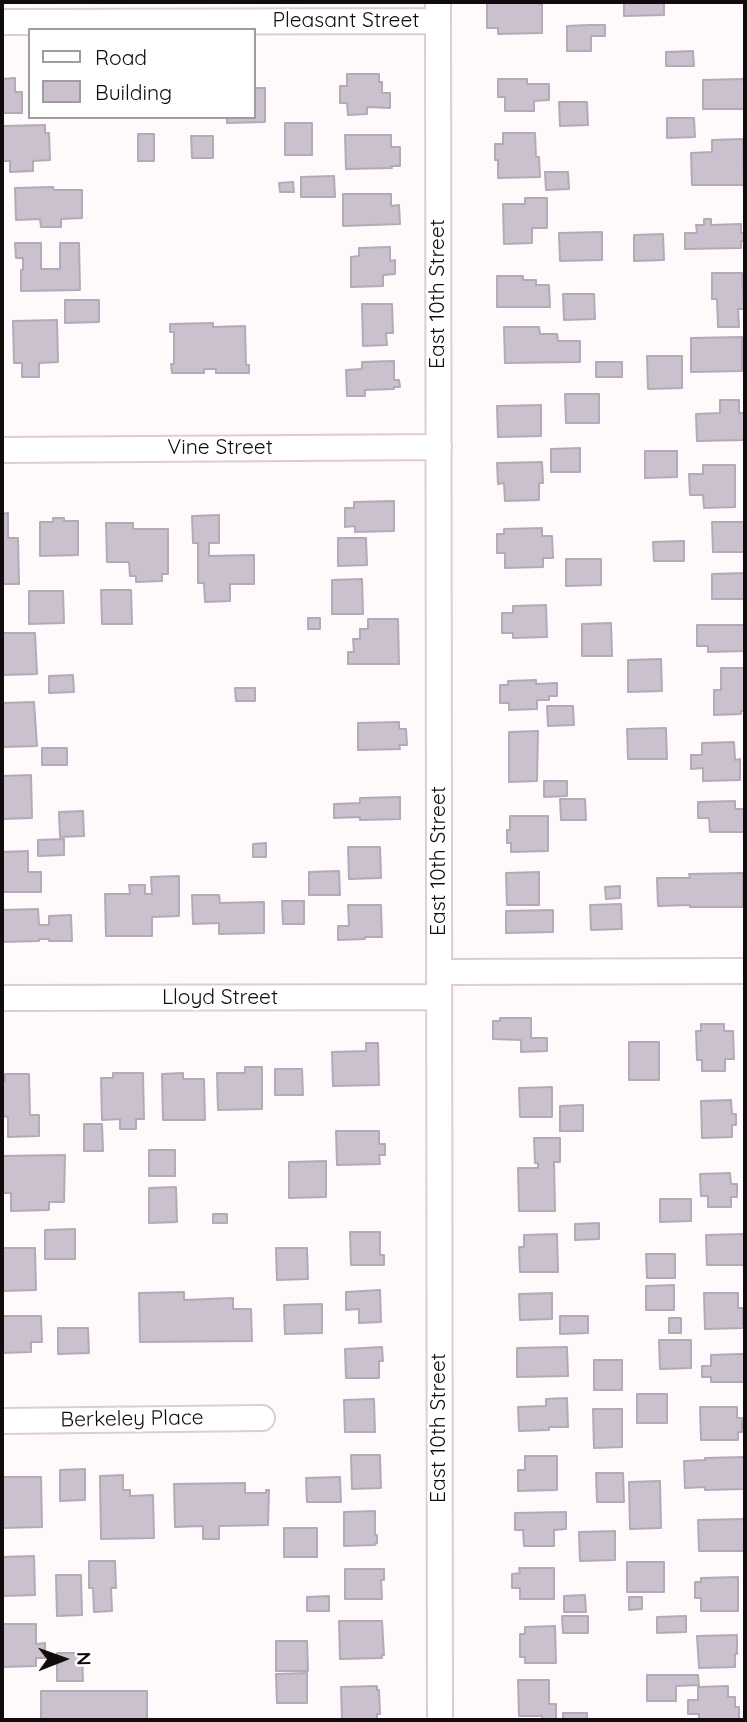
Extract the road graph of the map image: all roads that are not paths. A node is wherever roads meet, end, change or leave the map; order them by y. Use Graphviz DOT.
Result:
graph roads {
  1 [pos="438,11"];
  2 [pos="2,22"];
  3 [pos="439,447"];
  4 [pos="2,450"];
  5 [pos="745,971"];
  6 [pos="439,972"];
  7 [pos="439,997"];
  8 [pos="2,998"];
  9 [pos="262,1418"];
  10 [pos="2,1421"];
  11 [pos="440,1720"];
  1 -- 2 [label="street, Pleasant Street"];
  1 -- 3 [label="street, East 10th Street"];
  3 -- 4 [label="street, Vine Street"];
  3 -- 6 [label="street, East 10th Street"];
  5 -- 6 [label="street"];
  6 -- 7 [label="street, East 10th Street"];
  7 -- 8 [label="street, Lloyd Street"];
  7 -- 11 [label="street, East 10th Street"];
  9 -- 10 [label="street, Berkeley Place"];
}
